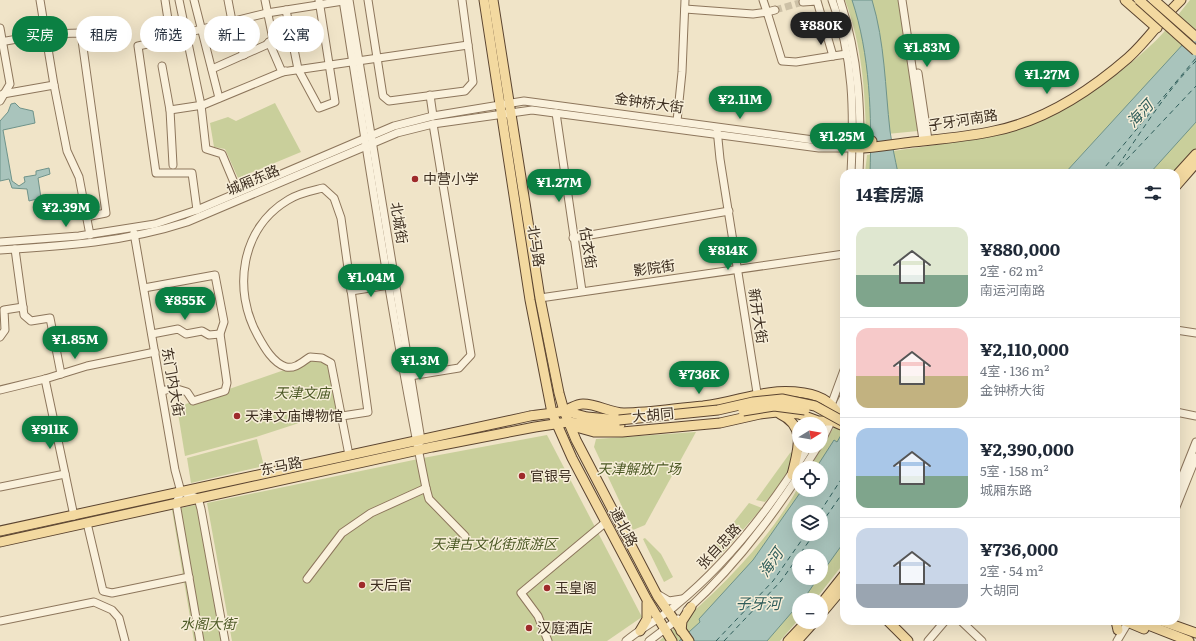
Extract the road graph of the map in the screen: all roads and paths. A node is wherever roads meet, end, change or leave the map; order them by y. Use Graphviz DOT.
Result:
graph roads {
  1 [pos="40,0"];
  2 [pos="165,0"];
  3 [pos="179,0"];
  4 [pos="194,0"];
  5 [pos="228,0"];
  6 [pos="265,0"];
  7 [pos="345,0"];
  8 [pos="368,0"];
  9 [pos="462,0"];
  10 [pos="484,0"];
  11 [pos="493,0"];
  12 [pos="685,0"];
  13 [pos="763,0"];
  14 [pos="832,0"];
  15 [pos="840,0"];
  16 [pos="902,0"];
  17 [pos="907,0"];
  18 [pos="1125,0"];
  19 [pos="1140,0"];
  20 [pos="1154,0"];
  21 [pos="1181,0"];
  22 [pos="320,2"];
  23 [pos="803,2"];
  24 [pos="1171,3"];
  25 [pos="685,9"];
  26 [pos="286,10"];
  27 [pos="774,10"];
  28 [pos="268,12"];
  29 [pos="490,12"];
  30 [pos="767,12"];
  31 [pos="43,16"];
  32 [pos="182,16"];
  33 [pos="231,16"];
  34 [pos="252,16"];
  35 [pos="269,16"];
  36 [pos="1155,27"];
  37 [pos="0,28"];
  38 [pos="204,28"];
  39 [pos="201,29"];
  40 [pos="196,30"];
  41 [pos="68,33"];
  42 [pos="1196,37"];
  43 [pos="12,40"];
  44 [pos="1,42"];
  45 [pos="268,43"];
  46 [pos="468,45"];
  47 [pos="1196,51"];
  48 [pos="49,52"];
  49 [pos="190,52"];
  50 [pos="243,52"];
  51 [pos="273,52"];
  52 [pos="847,54"];
  53 [pos="244,55"];
  54 [pos="833,56"];
  55 [pos="377,59"];
  56 [pos="355,61"];
  57 [pos="329,64"];
  58 [pos="162,66"];
  59 [pos="212,69"];
  60 [pos="299,69"];
  61 [pos="282,72"];
  62 [pos="54,85"];
  63 [pos="2,94"];
  64 [pos="430,95"];
  65 [pos="219,98"];
  66 [pos="0,101"];
  67 [pos="201,105"];
  68 [pos="505,108"];
  69 [pos="170,110"];
  70 [pos="556,113"];
  71 [pos="433,116"];
  72 [pos="677,121"];
  73 [pos="433,124"];
  74 [pos="717,130"];
  75 [pos="925,138"];
  76 [pos="369,141"];
  77 [pos="860,145"];
  78 [pos="1196,154"];
  79 [pos="1196,164"];
  80 [pos="173,165"];
  81 [pos="852,169"];
  82 [pos="859,169"];
  83 [pos="1180,172"];
  84 [pos="1180,182"];
  85 [pos="238,192"];
  86 [pos="197,210"];
  87 [pos="729,211"];
  88 [pos="86,217"];
  89 [pos="133,229"];
  90 [pos="90,235"];
  91 [pos="135,236"];
  92 [pos="573,238"];
  93 [pos="0,242"];
  94 [pos="15,249"];
  95 [pos="0,250"];
  96 [pos="840,255"];
  97 [pos="738,270"];
  98 [pos="387,275"];
  99 [pos="350,282"];
  100 [pos="389,285"];
  101 [pos="144,288"];
  102 [pos="351,291"];
  103 [pos="582,291"];
  104 [pos="540,298"];
  105 [pos="23,307"];
  106 [pos="1180,331"];
  107 [pos="1196,333"];
  108 [pos="152,334"];
  109 [pos="220,334"];
  110 [pos="0,337"];
  111 [pos="155,352"];
  112 [pos="61,374"];
  113 [pos="410,376"];
  114 [pos="44,379"];
  115 [pos="840,384"];
  116 [pos="0,390"];
  117 [pos="162,391"];
  118 [pos="757,393"];
  119 [pos="840,400"];
  120 [pos="833,408"];
  121 [pos="1180,410"];
  122 [pos="564,411"];
  123 [pos="777,412"];
  124 [pos="552,413"];
  125 [pos="1180,413"];
  126 [pos="1196,413"];
  127 [pos="760,414"];
  128 [pos="342,416"];
  129 [pos="1196,416"];
  130 [pos="568,422"];
  131 [pos="620,423"];
  132 [pos="556,424"];
  133 [pos="835,424"];
  134 [pos="828,433"];
  135 [pos="418,440"];
  136 [pos="1196,442"];
  137 [pos="418,450"];
  138 [pos="349,455"];
  139 [pos="1196,457"];
  140 [pos="797,461"];
  141 [pos="65,474"];
  142 [pos="792,479"];
  143 [pos="792,480"];
  144 [pos="1180,482"];
  145 [pos="0,487"];
  146 [pos="426,488"];
  147 [pos="181,492"];
  148 [pos="1180,497"];
  149 [pos="198,498"];
  150 [pos="176,503"];
  151 [pos="74,516"];
  152 [pos="606,522"];
  153 [pos="87,523"];
  154 [pos="0,531"];
  155 [pos="465,536"];
  156 [pos="0,542"];
  157 [pos="189,577"];
  158 [pos="307,579"];
  159 [pos="840,584"];
  160 [pos="840,586"];
  161 [pos="656,593"];
  162 [pos="828,595"];
  163 [pos="686,597"];
  164 [pos="646,598"];
  165 [pos="828,604"];
  166 [pos="691,607"];
  167 [pos="671,617"];
  168 [pos="657,619"];
  169 [pos="0,621"];
  170 [pos="1180,622"];
  171 [pos="887,625"];
  172 [pos="892,625"];
  173 [pos="942,625"];
  174 [pos="965,625"];
  175 [pos="1137,625"];
  176 [pos="1140,625"];
  177 [pos="1174,625"];
  178 [pos="1119,627"];
  179 [pos="799,629"];
  180 [pos="808,629"];
  181 [pos="666,630"];
  182 [pos="640,631"];
  183 [pos="681,631"];
  184 [pos="1196,632"];
  185 [pos="625,640"];
  186 [pos="125,641"];
  187 [pos="200,641"];
  188 [pos="225,641"];
  189 [pos="548,641"];
  190 [pos="649,641"];
  191 [pos="672,641"];
  192 [pos="689,641"];
  193 [pos="788,641"];
  194 [pos="797,641"];
  195 [pos="904,641"];
  196 [pos="908,641"];
  197 [pos="928,641"];
  198 [pos="982,641"];
  199 [pos="1112,641"];
  200 [pos="1117,641"];
  201 [pos="1172,641"];
  202 [pos="1188,641"];
  1 -- 31 [label="street"];
  2 -- 86 [label="street"];
  3 -- 32 [label="street"];
  4 -- 39 [label="street"];
  5 -- 33 [label="street"];
  6 -- 28 [label="street"];
  7 -- 22 [label="street"];
  7 -- 56 [label="street, 北城街"];
  8 -- 55 [label="street"];
  9 -- 46 [label="street"];
  10 -- 29 [label="main road, 北马路"];
  11 -- 29 [label="main road, 北马路"];
  12 -- 25 [label="street"];
  13 -- 30 [label="street"];
  14 -- 52 [label="street"];
  15 -- 77 [label="street"];
  16 -- 75 [label="street"];
  17 -- 75 [label="street"];
  18 -- 36 [label="main road"];
  19 -- 47 [label="main road, bridge"];
  20 -- 42 [label="main road, bridge"];
  21 -- 24 [label="main road, 子牙河南路"];
  22 -- 26 [label="street"];
  22 -- 57 [label="street"];
  23 -- 54 [label="street"];
  24 -- 36 [label="main road, 子牙河南路"];
  25 -- 30 [label="street"];
  25 -- 72 [label="street"];
  26 -- 28 [label="street"];
  26 -- 60 [label="street"];
  27 -- 30 [label="street"];
  28 -- 34 [label="street"];
  28 -- 35 [label="street"];
  29 -- 68 [label="main road, 北马路"];
  30 -- 54 [label="street"];
  36 -- 75 [label="main road, 子牙河南路"];
  37 -- 44 [label="street"];
  38 -- 39 [label="street"];
  39 -- 40 [label="street"];
  39 -- 59 [label="street"];
  41 -- 88 [label="street"];
  43 -- 44 [label="street"];
  44 -- 63 [label="street"];
  45 -- 53 [label="street"];
  46 -- 55 [label="street"];
  46 -- 64 [label="street"];
  48 -- 62 [label="street"];
  49 -- 67 [label="street"];
  50 -- 53 [label="street"];
  51 -- 61 [label="street"];
  52 -- 54 [label="street"];
  52 -- 77 [label="street"];
  53 -- 59 [label="street"];
  55 -- 56 [label="street"];
  55 -- 64 [label="street"];
  56 -- 57 [label="street"];
  56 -- 76 [label="street, 北城街"];
  57 -- 60 [label="street"];
  57 -- 60 [label="street"];
  58 -- 69 [label="street"];
  59 -- 65 [label="street"];
  60 -- 61 [label="street"];
  61 -- 65 [label="street"];
  62 -- 63 [label="street"];
  62 -- 88 [label="street"];
  63 -- 66 [label="street"];
  64 -- 71 [label="street"];
  65 -- 67 [label="street"];
  67 -- 69 [label="street"];
  67 -- 85 [label="street"];
  68 -- 70 [label="street, 金钟桥大街"];
  68 -- 71 [label="street, 城厢东路"];
  68 -- 72 [label="street, 金钟桥大街"];
  68 -- 73 [label="street, 城厢东路"];
  68 -- 104 [label="main road, 北马路"];
  68 -- 124 [label="main road, 北马路"];
  69 -- 80 [label="street"];
  70 -- 74 [label="street, 金钟桥大街"];
  70 -- 92 [label="street, 估衣街"];
  71 -- 76 [label="street, 城厢东路"];
  72 -- 74 [label="street, 金钟桥大街"];
  73 -- 76 [label="street, 城厢东路"];
  73 -- 113 [label="street"];
  74 -- 77 [label="street, 金钟桥大街"];
  74 -- 87 [label="street, 新开大街"];
  75 -- 77 [label="main road, 子牙河南路"];
  76 -- 85 [label="street, 城厢东路"];
  76 -- 91 [label="street, 城厢东路"];
  76 -- 98 [label="street, 北城街"];
  76 -- 113 [label="street, 北城街"];
  77 -- 81 [label="street"];
  77 -- 82 [label="street"];
  78 -- 83 [label="main road"];
  79 -- 84 [label="main road"];
  85 -- 86 [label="street, 城厢东路"];
  86 -- 89 [label="street, 城厢东路"];
  87 -- 92 [label="street"];
  87 -- 97 [label="street, 新开大街"];
  88 -- 90 [label="street"];
  89 -- 90 [label="street, 城厢东路"];
  89 -- 91 [label="street, 东门内大街"];
  90 -- 93 [label="street, 城厢东路"];
  91 -- 94 [label="street, 城厢东路"];
  91 -- 101 [label="street, 东门内大街"];
  92 -- 103 [label="street, 估衣街"];
  94 -- 95 [label="street, 城厢东路"];
  94 -- 105 [label="street"];
  96 -- 97 [label="street, 影院街"];
  97 -- 103 [label="street, 影院街"];
  97 -- 118 [label="street, 新开大街"];
  98 -- 99 [label="street"];
  98 -- 100 [label="street, 北城街"];
  99 -- 102 [label="street"];
  99 -- 128 [label="street"];
  100 -- 102 [label="street"];
  100 -- 135 [label="street, 北城街"];
  101 -- 108 [label="street, 东门内大街"];
  101 -- 109 [label="street"];
  102 -- 128 [label="street"];
  103 -- 104 [label="street, 影院街"];
  104 -- 122 [label="main road, 北马路"];
  105 -- 110 [label="street"];
  105 -- 112 [label="street"];
  106 -- 107 [label="street"];
  108 -- 109 [label="street"];
  108 -- 111 [label="street, 东门内大街"];
  109 -- 117 [label="street"];
  111 -- 112 [label="street"];
  111 -- 117 [label="street, 东门内大街"];
  112 -- 114 [label="street"];
  113 -- 135 [label="street, 北城街"];
  114 -- 116 [label="street"];
  114 -- 141 [label="street"];
  115 -- 120 [label="street"];
  117 -- 147 [label="street, 东门内大街"];
  118 -- 120 [label="main road, 大胡同"];
  118 -- 122 [label="main road, 大胡同"];
  118 -- 127 [label="street, 新开大街"];
  119 -- 120 [label="street"];
  120 -- 133 [label="main road"];
  120 -- 133 [label="street"];
  121 -- 126 [label="street"];
  122 -- 124 [label="main road, 东马路"];
  122 -- 130 [label="main road, 北马路"];
  122 -- 131 [label="main road, 大胡同"];
  123 -- 127 [label="main road, 大胡同"];
  123 -- 133 [label="main road, 大胡同"];
  123 -- 140 [label="main road"];
  124 -- 132 [label="main road, 北马路"];
  124 -- 135 [label="main road, 东马路"];
  125 -- 129 [label="street"];
  127 -- 130 [label="main road, 大胡同"];
  128 -- 138 [label="street"];
  130 -- 131 [label="main road, 大胡同"];
  130 -- 132 [label="main road, 东马路"];
  130 -- 161 [label="main road, 通北路"];
  131 -- 133 [label="main road, bridge"];
  132 -- 137 [label="main road, 东马路"];
  132 -- 152 [label="main road, 通北路"];
  133 -- 134 [label="street"];
  135 -- 137 [label="street, 北城街"];
  135 -- 138 [label="main road, 东马路"];
  136 -- 144 [label="street"];
  137 -- 146 [label="street"];
  137 -- 149 [label="main road, 东马路"];
  138 -- 147 [label="main road, 东马路"];
  139 -- 148 [label="street"];
  141 -- 145 [label="street"];
  141 -- 151 [label="street"];
  142 -- 163 [label="street, 张自忠路"];
  143 -- 166 [label="street, 张自忠路"];
  146 -- 155 [label="street"];
  146 -- 158 [label="street"];
  147 -- 149 [label="street"];
  147 -- 150 [label="street"];
  147 -- 151 [label="main road, 东马路"];
  149 -- 150 [label="main road, 东马路"];
  149 -- 188 [label="street"];
  150 -- 153 [label="main road, 东马路"];
  150 -- 157 [label="street"];
  151 -- 154 [label="main road, 东马路"];
  152 -- 164 [label="main road, 通北路"];
  152 -- 189 [label="street"];
  153 -- 156 [label="main road, 东马路"];
  153 -- 157 [label="street"];
  157 -- 187 [label="street"];
  159 -- 162 [label="main road"];
  160 -- 165 [label="main road"];
  161 -- 163 [label="street"];
  161 -- 167 [label="main road, 通北路"];
  163 -- 167 [label="street, 张自忠路"];
  164 -- 168 [label="main road, 通北路"];
  164 -- 182 [label="main road"];
  166 -- 167 [label="street, 张自忠路"];
  166 -- 183 [label="main road"];
  167 -- 168 [label="street, 张自忠路"];
  167 -- 181 [label="street, 张自忠路"];
  167 -- 183 [label="main road, 通北路"];
  168 -- 181 [label="main road, 通北路"];
  168 -- 182 [label="street, 张自忠路"];
  169 -- 186 [label="street"];
  170 -- 184 [label="main road"];
  171 -- 195 [label="main road"];
  172 -- 196 [label="main road"];
  173 -- 197 [label="street"];
  174 -- 198 [label="street"];
  175 -- 201 [label="main road"];
  176 -- 202 [label="main road"];
  177 -- 184 [label="main road"];
  178 -- 199 [label="street"];
  178 -- 200 [label="street"];
  179 -- 193 [label="main road"];
  180 -- 194 [label="main road"];
  181 -- 190 [label="street, 张自忠路"];
  181 -- 191 [label="main road, 通北路"];
  182 -- 185 [label="street, 张自忠路"];
  183 -- 192 [label="main road, 通北路"];
}
